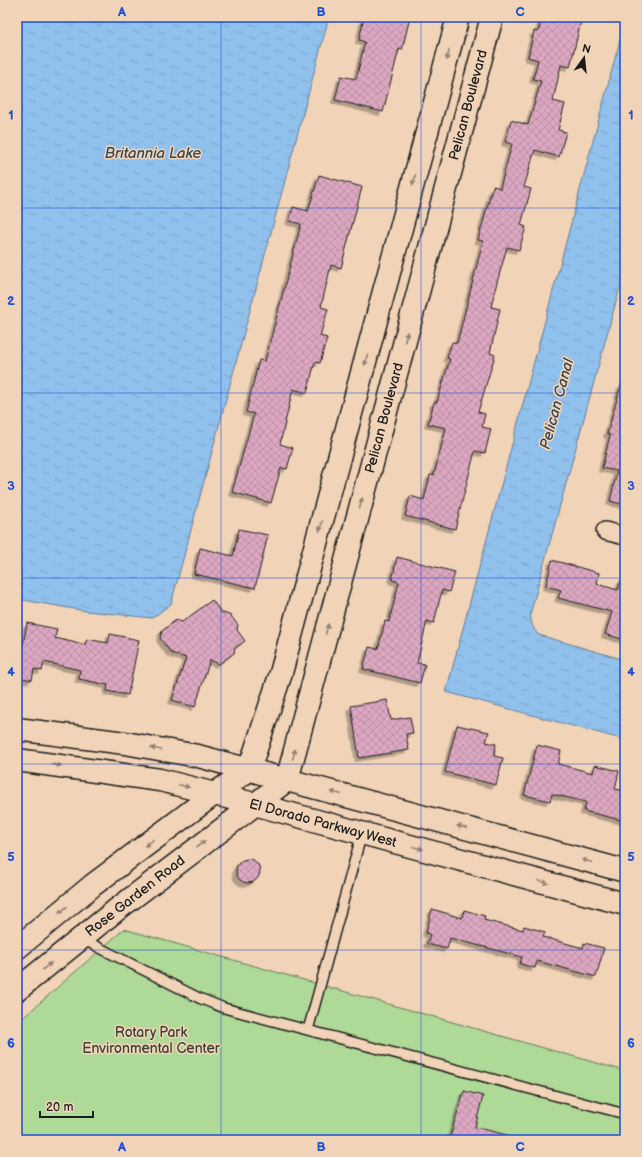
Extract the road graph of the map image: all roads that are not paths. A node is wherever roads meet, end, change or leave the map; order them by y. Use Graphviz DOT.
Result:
graph roads {
  1 [pos="458,17"];
  2 [pos="492,17"];
  3 [pos="606,531"];
  4 [pos="625,536"];
  5 [pos="17,728"];
  6 [pos="17,760"];
  7 [pos="249,770"];
  8 [pos="287,780"];
  9 [pos="214,794"];
  10 [pos="254,804"];
  11 [pos="362,833"];
  12 [pos="625,871"];
  13 [pos="625,904"];
  14 [pos="81,939"];
  15 [pos="17,948"];
  16 [pos="17,990"];
  17 [pos="308,1030"];
  18 [pos="625,1114"];
  1 -- 7 [label="street, one-way"];
  8 -- 2 [label="street, Pelican Boulevard, one-way"];
  3 -- 4 [label="street"];
  7 -- 5 [label="street, one-way"];
  6 -- 9 [label="street, El Dorado Parkway West, one-way"];
  7 -- 8 [label="street"];
  7 -- 9 [label="street"];
  8 -- 10 [label="street"];
  12 -- 8 [label="street, one-way"];
  9 -- 10 [label="street, El Dorado Parkway West"];
  9 -- 15 [label="street, one-way"];
  10 -- 11 [label="street, El Dorado Parkway West"];
  14 -- 10 [label="street, Rose Garden Road, one-way"];
  11 -- 13 [label="street, El Dorado Parkway West, one-way"];
  11 -- 17 [label="lane"];
  16 -- 14 [label="street, Rose Garden Road, one-way"];
  14 -- 17 [label="lane"];
  17 -- 18 [label="lane"];
}
